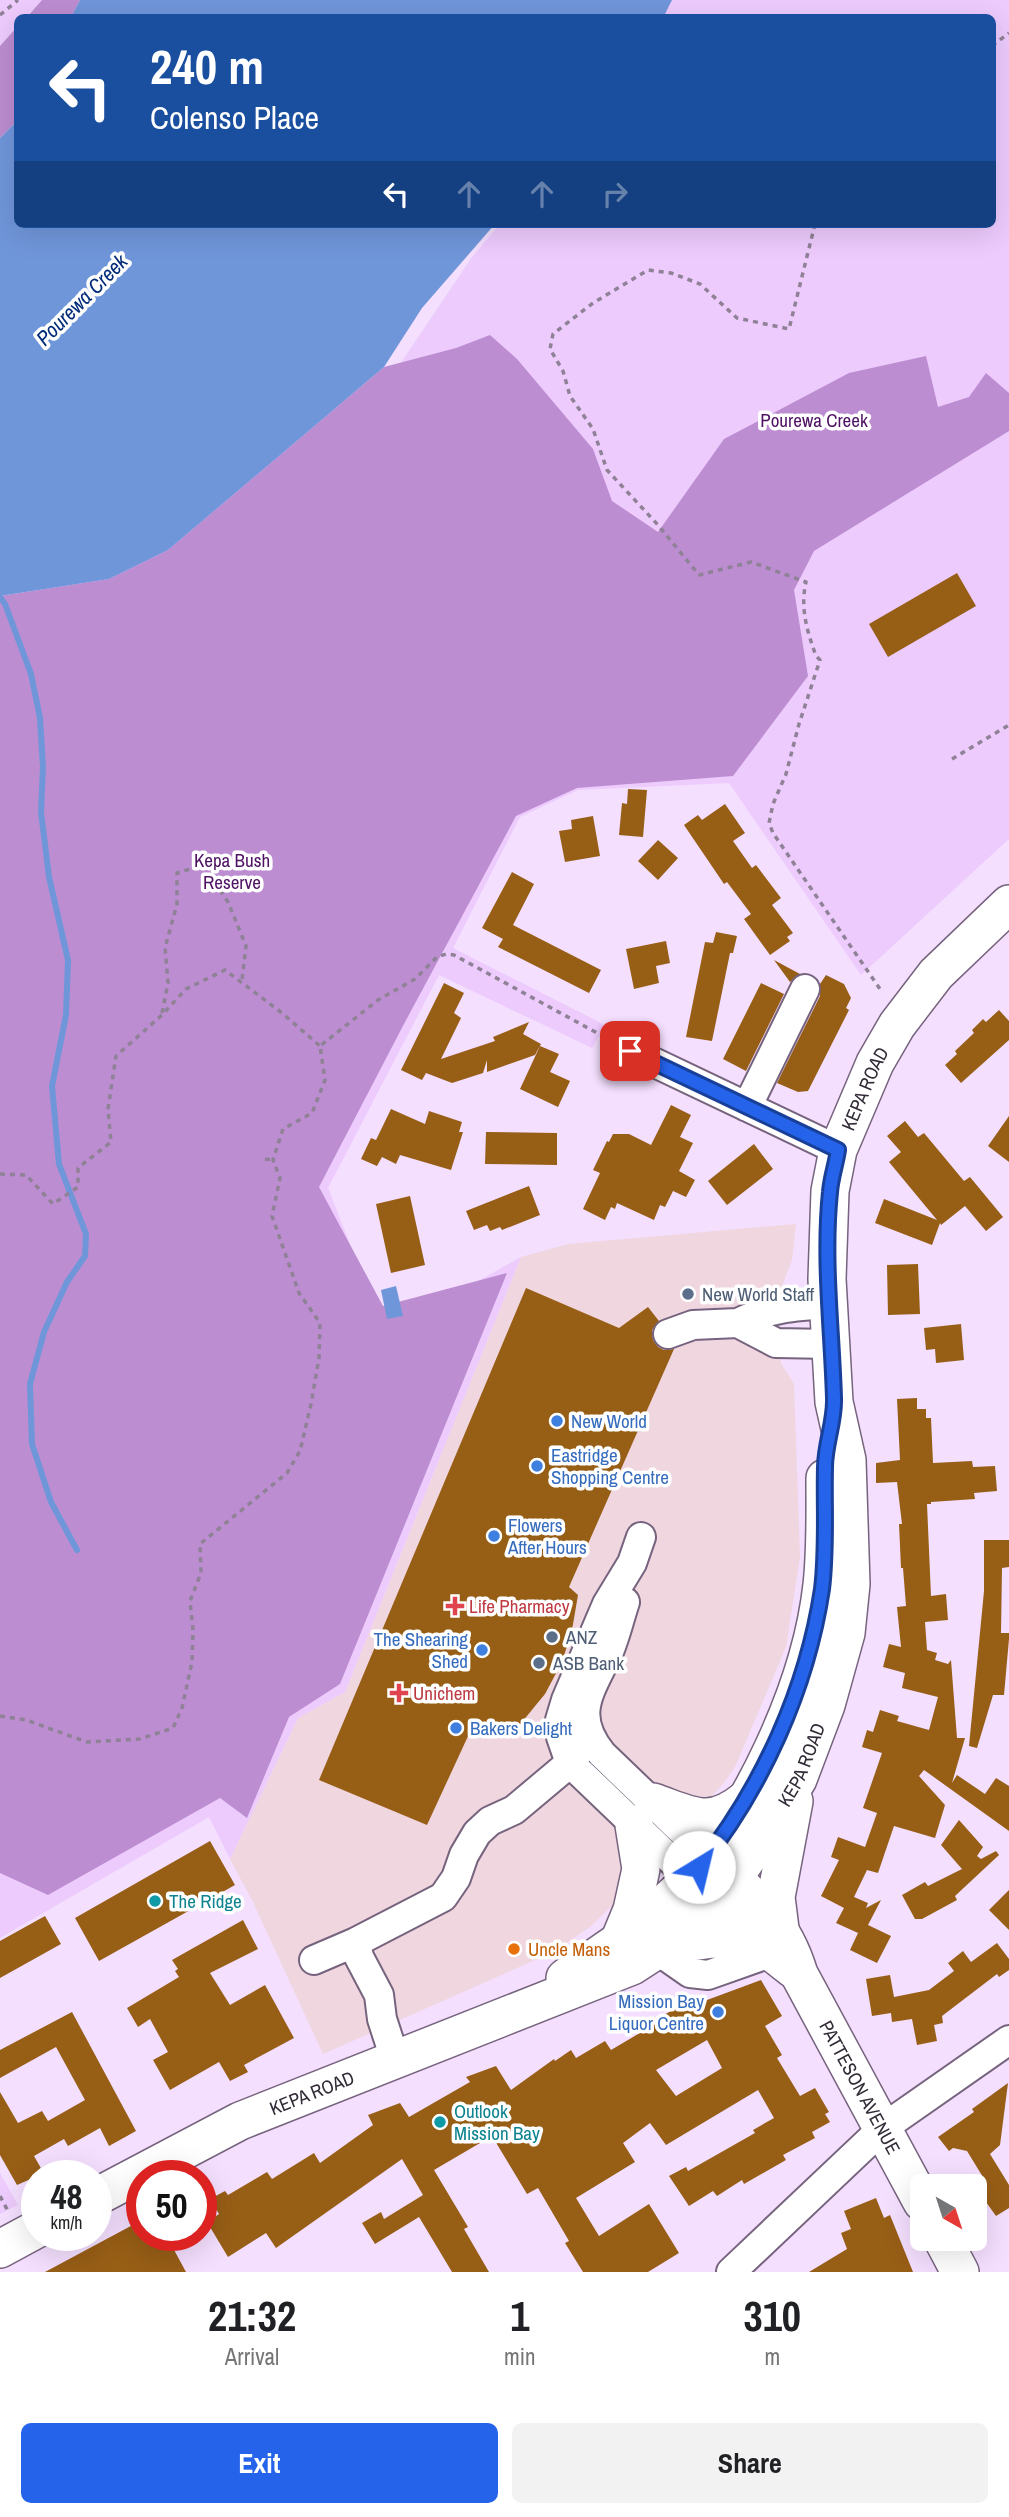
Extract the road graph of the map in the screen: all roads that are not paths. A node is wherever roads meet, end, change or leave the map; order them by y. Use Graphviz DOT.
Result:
graph roads {
  1 [pos="1009,904"];
  2 [pos="805,989"];
  3 [pos="630,1051"];
  4 [pos="747,1107"];
  5 [pos="838,1150"];
  6 [pos="828,1304"];
  7 [pos="738,1323"];
  8 [pos="668,1334"];
  9 [pos="830,1345"];
  10 [pos="834,1402"];
  11 [pos="636,1550"];
  12 [pos="574,1748"];
  13 [pos="797,1779"];
  14 [pos="745,1800"];
  15 [pos="644,1813"];
  16 [pos="711,1878"];
  17 [pos="620,1940"];
  18 [pos="356,1942"];
  19 [pos="660,1948"];
  20 [pos="778,1949"];
  21 [pos="314,1960"];
  22 [pos="535,2003"];
  23 [pos="1009,2040"];
  24 [pos="395,2059"];
  25 [pos="883,2128"];
  26 [pos="910,2179"];
  27 [pos="112,2189"];
  28 [pos="949,2251"];
  29 [pos="731,2272"];
  30 [pos="960,2272"];
  1 -- 5 [label="main road, KEPA ROAD"];
  2 -- 4 [label="street"];
  3 -- 4 [label="street"];
  4 -- 5 [label="street"];
  5 -- 6 [label="main road, KEPA ROAD"];
  6 -- 7 [label="street"];
  6 -- 9 [label="main road, KEPA ROAD"];
  7 -- 8 [label="street"];
  7 -- 9 [label="street"];
  9 -- 10 [label="main road, KEPA ROAD"];
  10 -- 13 [label="main road, KEPA ROAD"];
  10 -- 14 [label="main road, KEPA ROAD"];
  11 -- 12 [label="street"];
  12 -- 15 [label="street"];
  12 -- 18 [label="street"];
  13 -- 16 [label="main road, KEPA ROAD"];
  13 -- 20 [label="main road"];
  14 -- 15 [label="main road"];
  14 -- 16 [label="main road, KEPA ROAD"];
  15 -- 16 [label="street"];
  15 -- 17 [label="main road"];
  16 -- 17 [label="main road, KEPA ROAD"];
  16 -- 19 [label="main road, KEPA ROAD"];
  16 -- 20 [label="main road, PATTESON AVENUE"];
  17 -- 22 [label="main road, KEPA ROAD"];
  18 -- 21 [label="street"];
  18 -- 24 [label="street"];
  19 -- 20 [label="main road"];
  19 -- 22 [label="main road, KEPA ROAD"];
  20 -- 25 [label="main road, PATTESON AVENUE"];
  22 -- 24 [label="main road, KEPA ROAD"];
  23 -- 25 [label="street"];
  24 -- 27 [label="main road, KEPA ROAD"];
  25 -- 26 [label="main road, PATTESON AVENUE"];
  25 -- 29 [label="street"];
  28 -- 30 [label="main road"];
}
